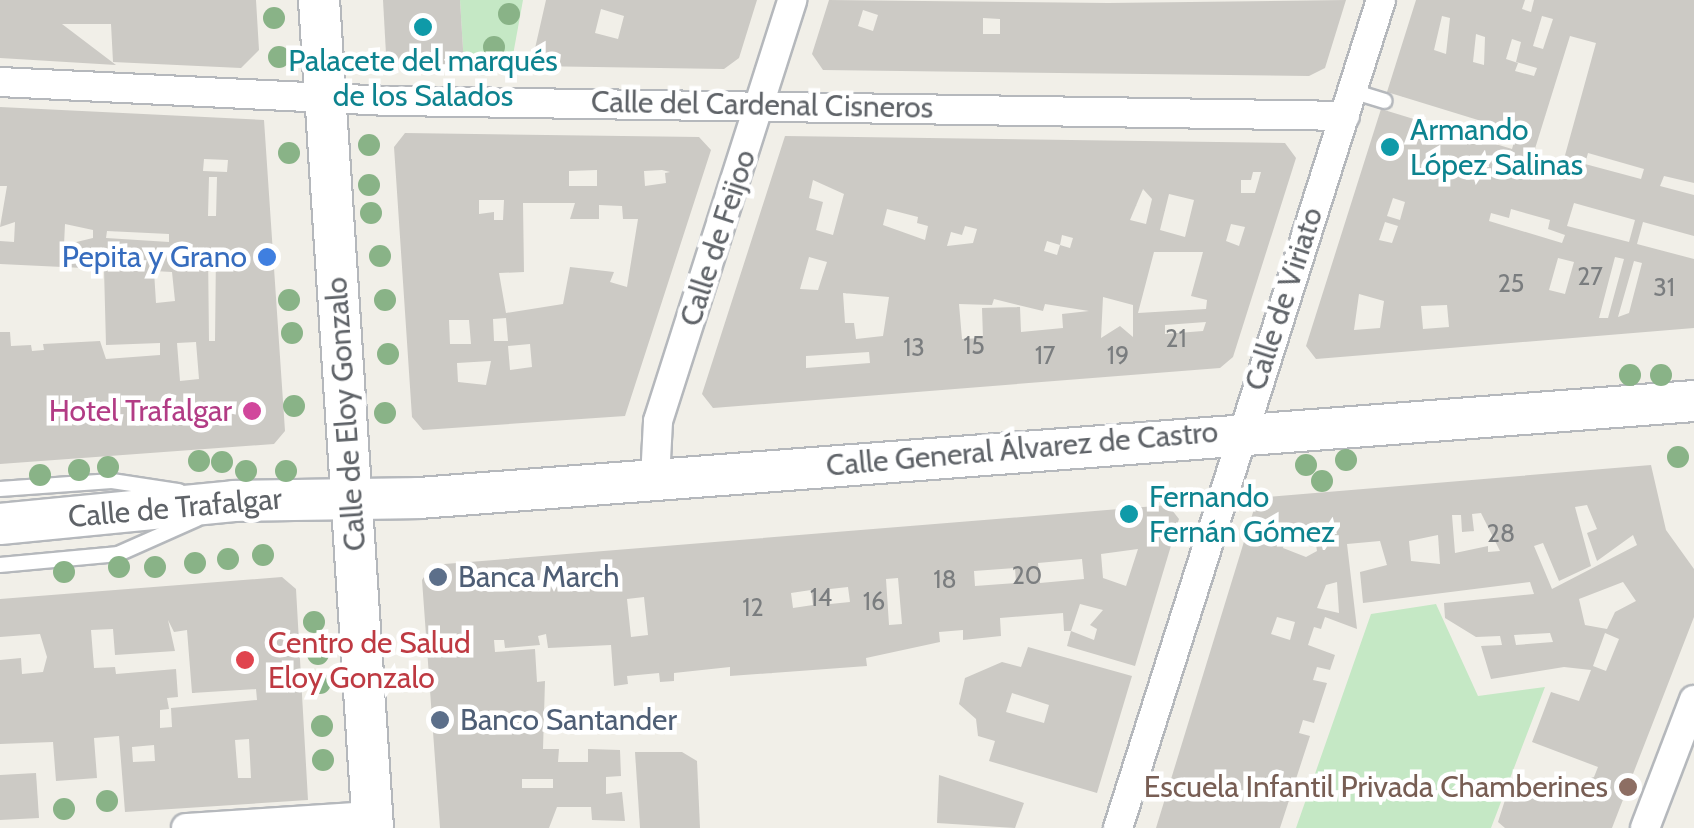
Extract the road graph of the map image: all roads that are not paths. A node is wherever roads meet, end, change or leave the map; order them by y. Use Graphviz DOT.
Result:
graph roads {
  1 [pos="319,0"];
  2 [pos="792,0"];
  3 [pos="1381,0"];
  4 [pos="0,82"];
  5 [pos="326,98"];
  6 [pos="1384,101"];
  7 [pos="1348,104"];
  8 [pos="761,106"];
  9 [pos="1694,401"];
  10 [pos="1242,432"];
  11 [pos="654,478"];
  12 [pos="0,489"];
  13 [pos="350,498"];
  14 [pos="234,502"];
  15 [pos="0,524"];
  16 [pos="0,565"];
  17 [pos="1694,700"];
  18 [pos="372,822"];
  19 [pos="186,828"];
  20 [pos="1118,828"];
  21 [pos="1644,828"];
  1 -- 5 [label="street, Calle de Eloy Gonzalo"];
  2 -- 8 [label="street, Calle de Feijoo"];
  3 -- 7 [label="street, Calle de Viriato"];
  4 -- 5 [label="street, Calle del Cardenal Cisneros"];
  5 -- 8 [label="street, Calle del Cardenal Cisneros"];
  5 -- 13 [label="street, Calle de Eloy Gonzalo"];
  6 -- 7 [label="lane"];
  7 -- 8 [label="street, Calle del Cardenal Cisneros"];
  7 -- 10 [label="street, Calle de Viriato"];
  8 -- 11 [label="street, Calle de Feijoo"];
  9 -- 10 [label="street, Calle General Álvarez de Castro"];
  10 -- 11 [label="street, Calle General Álvarez de Castro"];
  10 -- 20 [label="street, Calle de Viriato"];
  11 -- 13 [label="street, Calle General Álvarez de Castro"];
  12 -- 14 [label="lane"];
  13 -- 14 [label="street, Calle de Trafalgar"];
  13 -- 18 [label="street, Calle de Eloy Gonzalo"];
  14 -- 15 [label="street, Calle de Trafalgar"];
  14 -- 16 [label="lane"];
  17 -- 21 [label="street"];
  18 -- 19 [label="street"];
}
